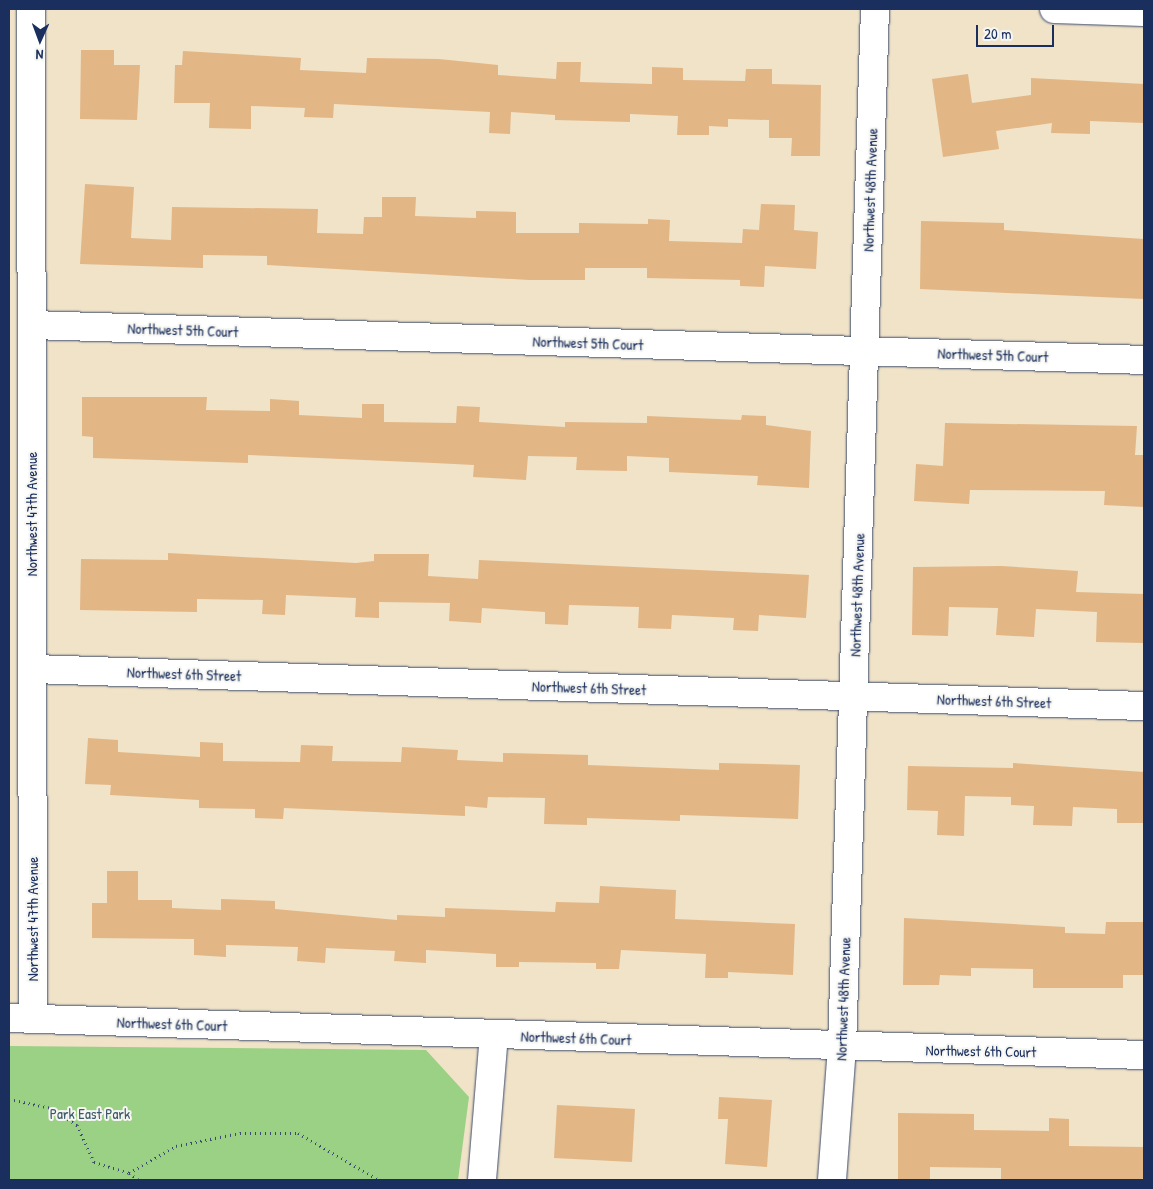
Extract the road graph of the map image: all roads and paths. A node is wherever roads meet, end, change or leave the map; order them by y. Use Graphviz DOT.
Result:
graph roads {
  1 [pos="31,9"];
  2 [pos="875,9"];
  3 [pos="1054,9"];
  4 [pos="1144,12"];
  5 [pos="32,326"];
  6 [pos="865,352"];
  7 [pos="1144,360"];
  8 [pos="33,669"];
  9 [pos="853,696"];
  10 [pos="1144,706"];
  11 [pos="21,1019"];
  12 [pos="494,1035"];
  13 [pos="842,1047"];
  14 [pos="1144,1055"];
  15 [pos="9,1100"];
  16 [pos="129,1172"];
  17 [pos="139,1180"];
  18 [pos="379,1180"];
  19 [pos="482,1180"];
  20 [pos="832,1180"];
  1 -- 5 [label="street, Northwest 47th Avenue"];
  2 -- 6 [label="street, Northwest 48th Avenue"];
  3 -- 4 [label="street"];
  5 -- 6 [label="street, Northwest 5th Court"];
  5 -- 8 [label="street, Northwest 47th Avenue"];
  6 -- 7 [label="street, Northwest 5th Court"];
  6 -- 9 [label="street, Northwest 48th Avenue"];
  8 -- 9 [label="street, Northwest 6th Street"];
  8 -- 11 [label="street, Northwest 47th Avenue"];
  9 -- 10 [label="street, Northwest 6th Street"];
  9 -- 13 [label="street, Northwest 48th Avenue"];
  11 -- 12 [label="street, Northwest 6th Court"];
  12 -- 13 [label="street, Northwest 6th Court"];
  12 -- 19 [label="street"];
  13 -- 14 [label="street, Northwest 6th Court"];
  13 -- 20 [label="street, Northwest 48th Avenue"];
  15 -- 16 [label="path"];
  16 -- 17 [label="path"];
  16 -- 18 [label="path"];
}
